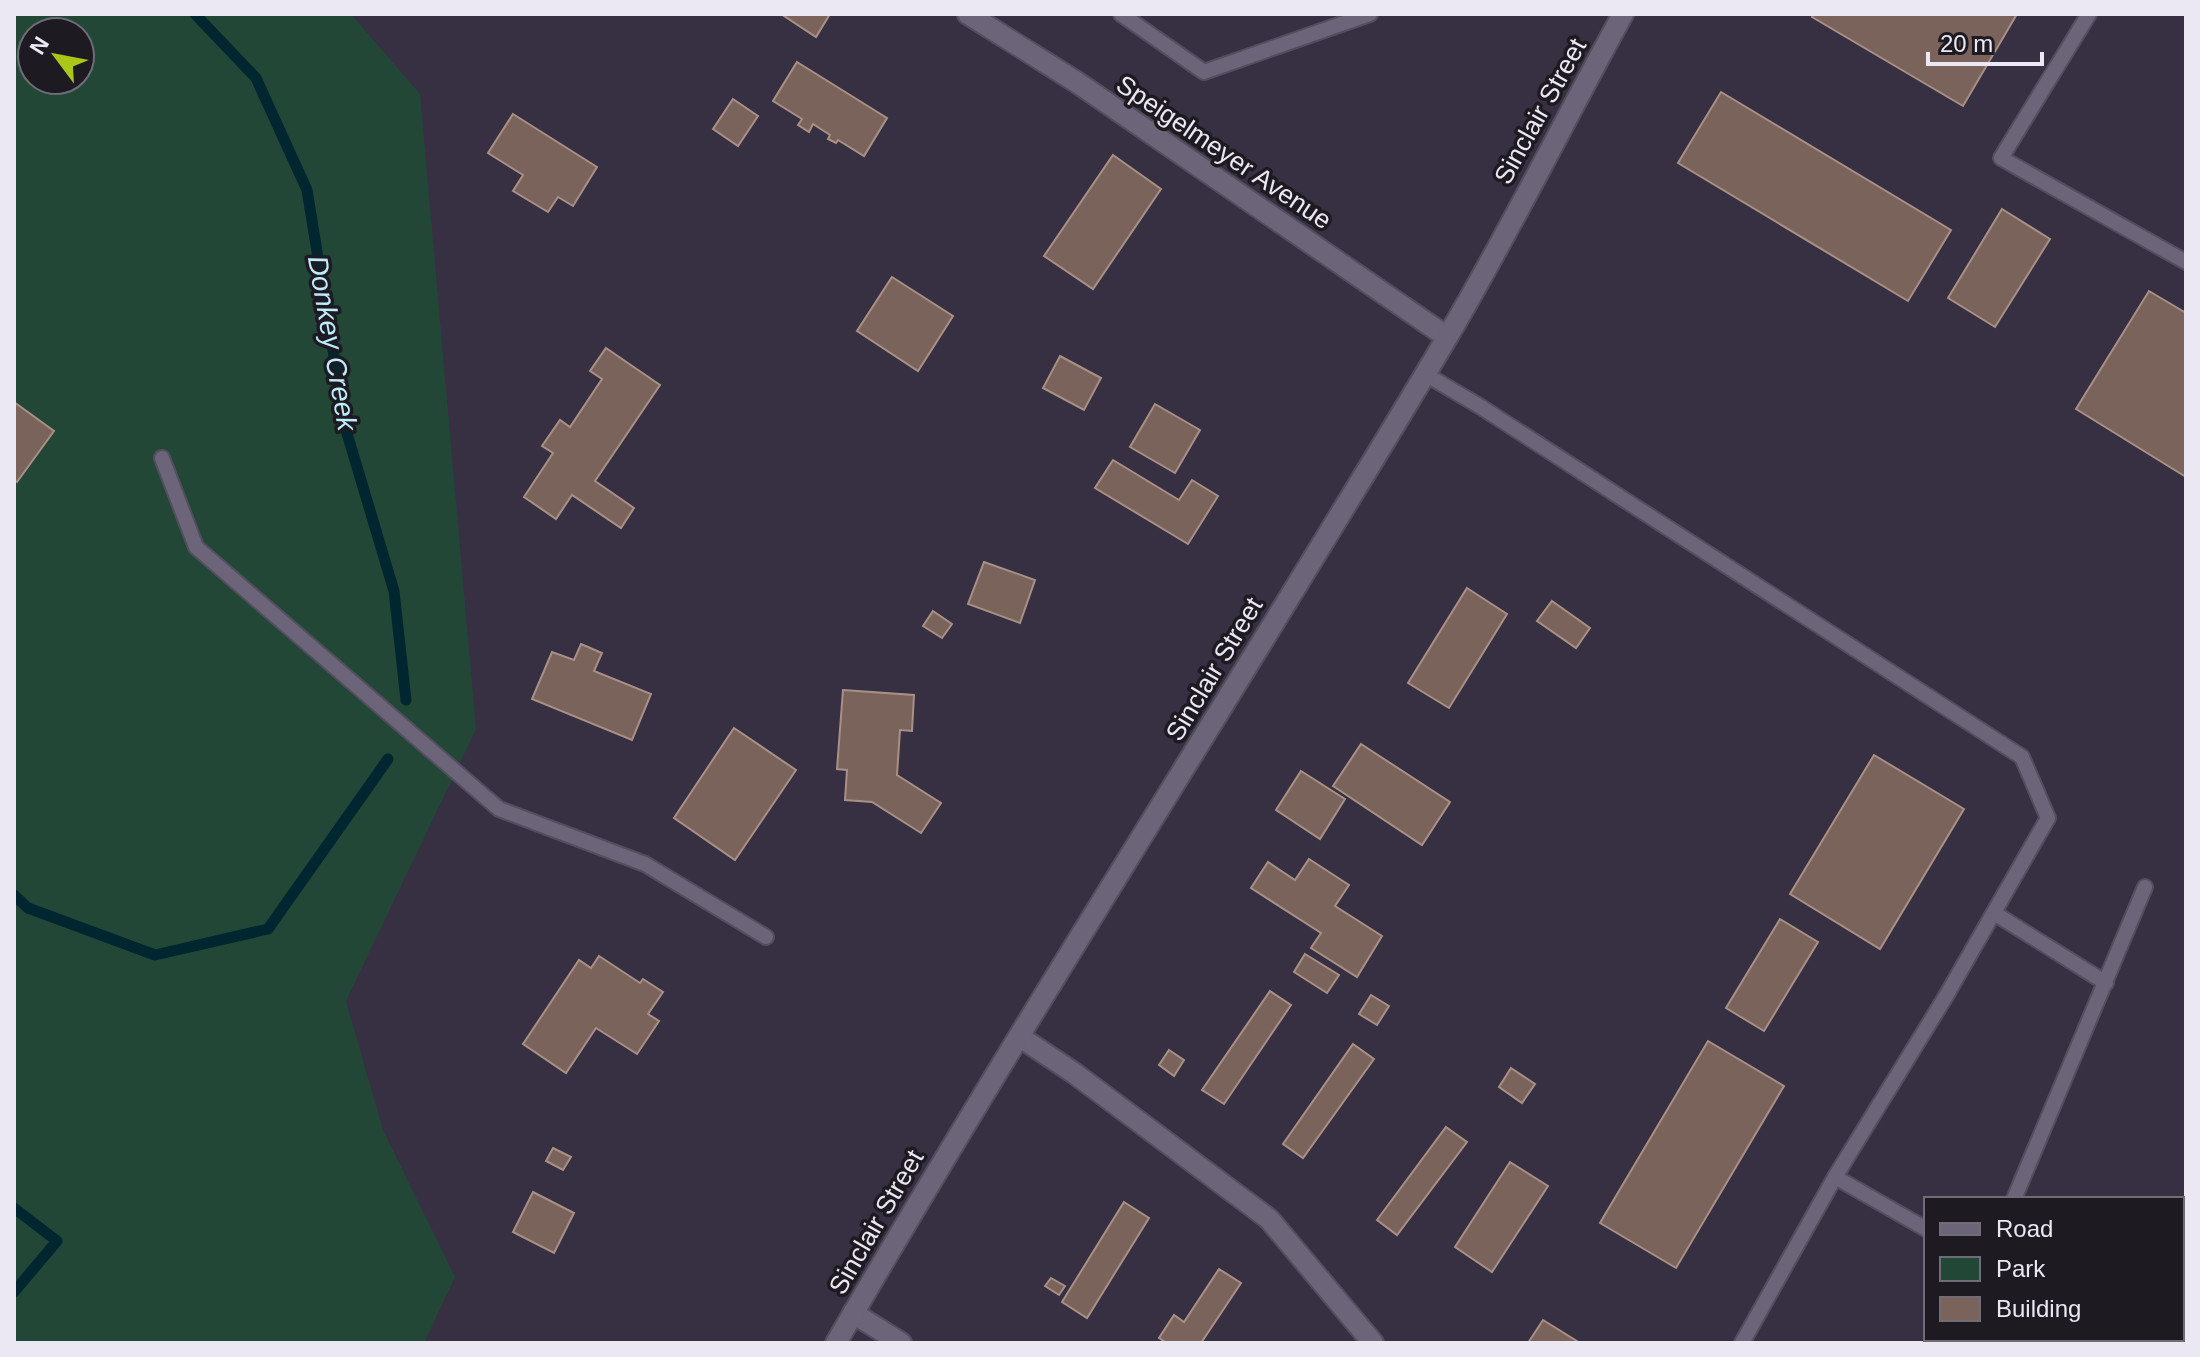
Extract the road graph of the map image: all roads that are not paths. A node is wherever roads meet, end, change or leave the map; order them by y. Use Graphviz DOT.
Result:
graph roads {
  1 [pos="968,14"];
  2 [pos="1121,14"];
  3 [pos="1370,14"];
  4 [pos="1623,14"];
  5 [pos="2089,14"];
  6 [pos="2186,262"];
  7 [pos="1447,337"];
  8 [pos="1425,374"];
  9 [pos="162,458"];
  10 [pos="2145,887"];
  11 [pos="1994,913"];
  12 [pos="766,937"];
  13 [pos="2106,983"];
  14 [pos="1020,1037"];
  15 [pos="1835,1177"];
  16 [pos="2015,1197"];
  17 [pos="1924,1228"];
  18 [pos="853,1313"];
  19 [pos="836,1343"];
  20 [pos="901,1343"];
  21 [pos="1373,1343"];
  22 [pos="1742,1343"];
  1 -- 7 [label="street, Speigelmeyer Avenue"];
  2 -- 3 [label="lane"];
  4 -- 7 [label="street, Sinclair Street"];
  5 -- 6 [label="lane"];
  7 -- 8 [label="street, Sinclair Street"];
  8 -- 11 [label="lane"];
  8 -- 14 [label="street, Sinclair Street"];
  9 -- 12 [label="lane"];
  10 -- 13 [label="lane"];
  11 -- 13 [label="lane"];
  11 -- 15 [label="lane"];
  13 -- 16 [label="lane"];
  14 -- 18 [label="street, Sinclair Street"];
  14 -- 21 [label="street"];
  15 -- 17 [label="lane"];
  15 -- 22 [label="lane"];
  18 -- 19 [label="street, Sinclair Street"];
  18 -- 20 [label="street"];
}
